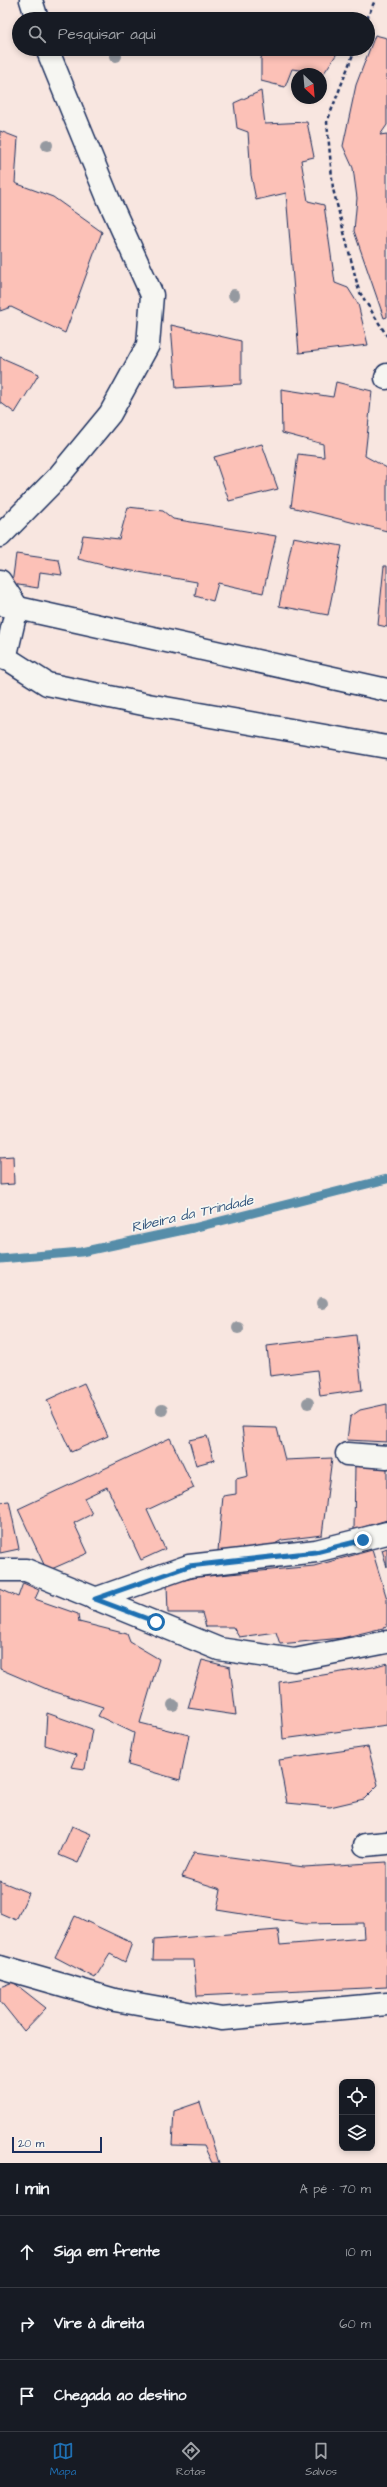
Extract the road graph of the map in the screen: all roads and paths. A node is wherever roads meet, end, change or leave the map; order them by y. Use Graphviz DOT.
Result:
graph roads {
  1 [pos="31,0"];
  2 [pos="375,0"];
  3 [pos="35,12"];
  4 [pos="370,12"];
  5 [pos="50,56"];
  6 [pos="352,56"];
  7 [pos="387,336"];
  8 [pos="0,536"];
  9 [pos="0,581"];
  10 [pos="9,605"];
  11 [pos="2,657"];
  12 [pos="387,690"];
  13 [pos="387,747"];
  14 [pos="347,1454"];
  15 [pos="387,1457"];
  16 [pos="387,1533"];
  17 [pos="0,1570"];
  18 [pos="95,1599"];
  19 [pos="387,1642"];
  20 [pos="387,1843"];
  21 [pos="365,1845"];
  22 [pos="0,1966"];
  23 [pos="387,2004"];
  1 -- 3 [label="street"];
  2 -- 4 [label="path"];
  5 -- 8 [label="street"];
  6 -- 7 [label="path"];
  9 -- 10 [label="street"];
  10 -- 11 [label="street"];
  10 -- 12 [label="street"];
  11 -- 13 [label="street"];
  14 -- 15 [label="street"];
  16 -- 18 [label="street"];
  17 -- 18 [label="street"];
  18 -- 19 [label="street"];
  20 -- 21 [label="street"];
  22 -- 23 [label="street"];
}
